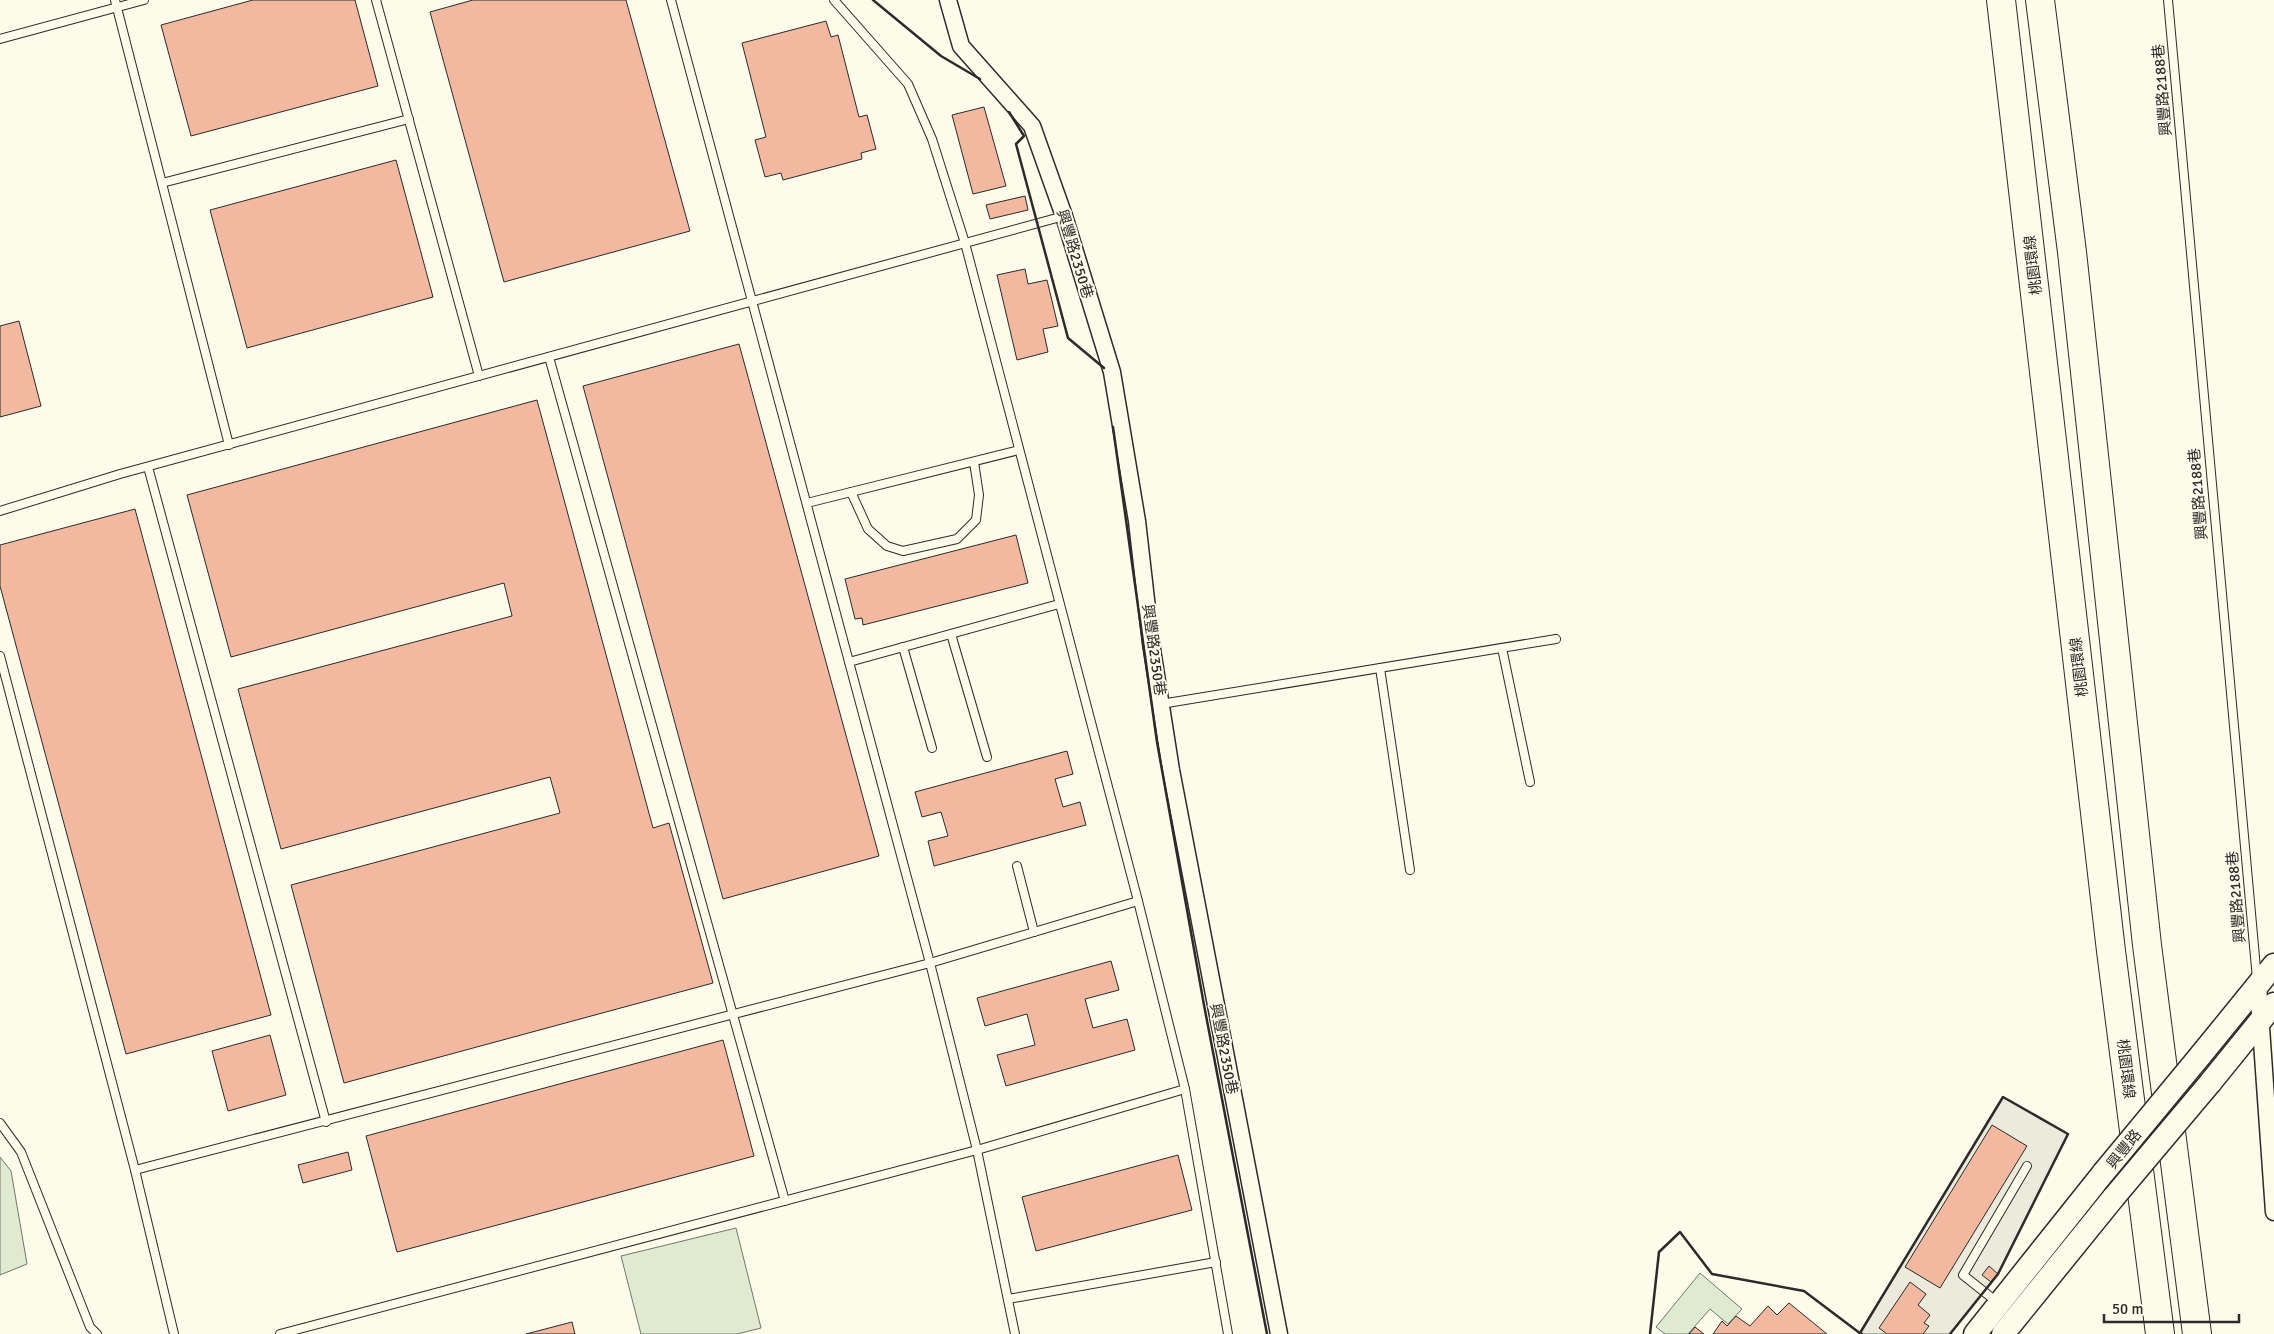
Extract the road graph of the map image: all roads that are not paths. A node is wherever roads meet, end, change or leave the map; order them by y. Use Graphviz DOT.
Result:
graph roads {
  1 [pos="144,0"];
  2 [pos="376,0"];
  3 [pos="671,0"];
  4 [pos="834,0"];
  5 [pos="948,0"];
  6 [pos="2001,0"];
  7 [pos="2040,0"];
  8 [pos="2168,0"];
  9 [pos="116,4"];
  10 [pos="0,39"];
  11 [pos="409,118"];
  12 [pos="162,183"];
  13 [pos="1064,216"];
  14 [pos="965,243"];
  15 [pos="752,301"];
  16 [pos="549,357"];
  17 [pos="479,376"];
  18 [pos="229,445"];
  19 [pos="1019,450"];
  20 [pos="974,462"];
  21 [pos="148,467"];
  22 [pos="851,492"];
  23 [pos="807,504"];
  24 [pos="0,511"];
  25 [pos="1059,604"];
  26 [pos="951,634"];
  27 [pos="1556,639"];
  28 [pos="904,647"];
  29 [pos="1502,648"];
  30 [pos="0,656"];
  31 [pos="849,662"];
  32 [pos="1380,668"];
  33 [pos="1161,704"];
  34 [pos="932,748"];
  35 [pos="987,757"];
  36 [pos="1530,782"];
  37 [pos="1017,866"];
  38 [pos="1410,870"];
  39 [pos="1138,901"];
  40 [pos="1034,932"];
  41 [pos="930,963"];
  42 [pos="2274,965"];
  43 [pos="2258,985"];
  44 [pos="2268,1012"];
  45 [pos="733,1015"];
  46 [pos="1185,1089"];
  47 [pos="326,1122"];
  48 [pos="0,1124"];
  49 [pos="977,1150"];
  50 [pos="2027,1166"];
  51 [pos="135,1170"];
  52 [pos="785,1201"];
  53 [pos="2274,1212"];
  54 [pos="1216,1262"];
  55 [pos="1008,1298"];
  56 [pos="2007,1315"];
  57 [pos="97,1334"];
  58 [pos="174,1334"];
  59 [pos="280,1334"];
  60 [pos="1015,1334"];
  61 [pos="1228,1334"];
  62 [pos="1279,1334"];
  63 [pos="1975,1334"];
  64 [pos="2160,1334"];
  65 [pos="2198,1334"];
  1 -- 9 [label="lane"];
  2 -- 11 [label="lane"];
  3 -- 15 [label="lane"];
  4 -- 14 [label="lane"];
  5 -- 13 [label="street, 興豐路2350巷"];
  6 -- 64 [label="highway, 桃園環線"];
  7 -- 65 [label="highway"];
  8 -- 43 [label="lane, 興豐路2188巷"];
  9 -- 10 [label="lane"];
  9 -- 12 [label="lane"];
  11 -- 12 [label="lane"];
  11 -- 17 [label="lane"];
  12 -- 18 [label="lane"];
  13 -- 14 [label="lane"];
  13 -- 33 [label="street, 興豐路2350巷"];
  14 -- 15 [label="lane"];
  14 -- 19 [label="lane"];
  15 -- 16 [label="lane"];
  15 -- 23 [label="lane"];
  16 -- 17 [label="lane"];
  16 -- 45 [label="lane"];
  17 -- 18 [label="lane"];
  18 -- 21 [label="lane"];
  19 -- 20 [label="lane"];
  19 -- 25 [label="lane"];
  20 -- 22 [label="lane"];
  20 -- 22 [label="lane"];
  21 -- 24 [label="lane"];
  21 -- 47 [label="lane"];
  22 -- 23 [label="lane"];
  23 -- 31 [label="lane"];
  25 -- 26 [label="lane"];
  25 -- 39 [label="lane"];
  26 -- 28 [label="lane"];
  26 -- 35 [label="lane"];
  27 -- 29 [label="lane"];
  28 -- 31 [label="lane"];
  28 -- 34 [label="lane"];
  29 -- 32 [label="lane"];
  29 -- 36 [label="lane"];
  30 -- 51 [label="lane"];
  31 -- 41 [label="lane"];
  32 -- 33 [label="lane"];
  32 -- 38 [label="lane"];
  33 -- 62 [label="street, 興豐路2350巷"];
  37 -- 40 [label="lane"];
  39 -- 40 [label="lane"];
  39 -- 46 [label="lane"];
  40 -- 41 [label="lane"];
  41 -- 45 [label="lane"];
  41 -- 49 [label="lane"];
  42 -- 43 [label="main road, 興豐路"];
  43 -- 44 [label="street"];
  43 -- 56 [label="main road, 興豐路, bridge"];
  44 -- 53 [label="street"];
  44 -- 56 [label="main road, 興豐路, bridge"];
  45 -- 47 [label="lane"];
  45 -- 52 [label="lane"];
  46 -- 49 [label="lane"];
  46 -- 54 [label="lane"];
  47 -- 51 [label="lane"];
  48 -- 57 [label="lane"];
  49 -- 52 [label="lane"];
  49 -- 55 [label="lane"];
  50 -- 56 [label="lane"];
  51 -- 58 [label="lane"];
  52 -- 59 [label="lane"];
  54 -- 55 [label="lane"];
  54 -- 61 [label="lane"];
  55 -- 60 [label="lane"];
  56 -- 63 [label="main road, 興豐路"];
}
